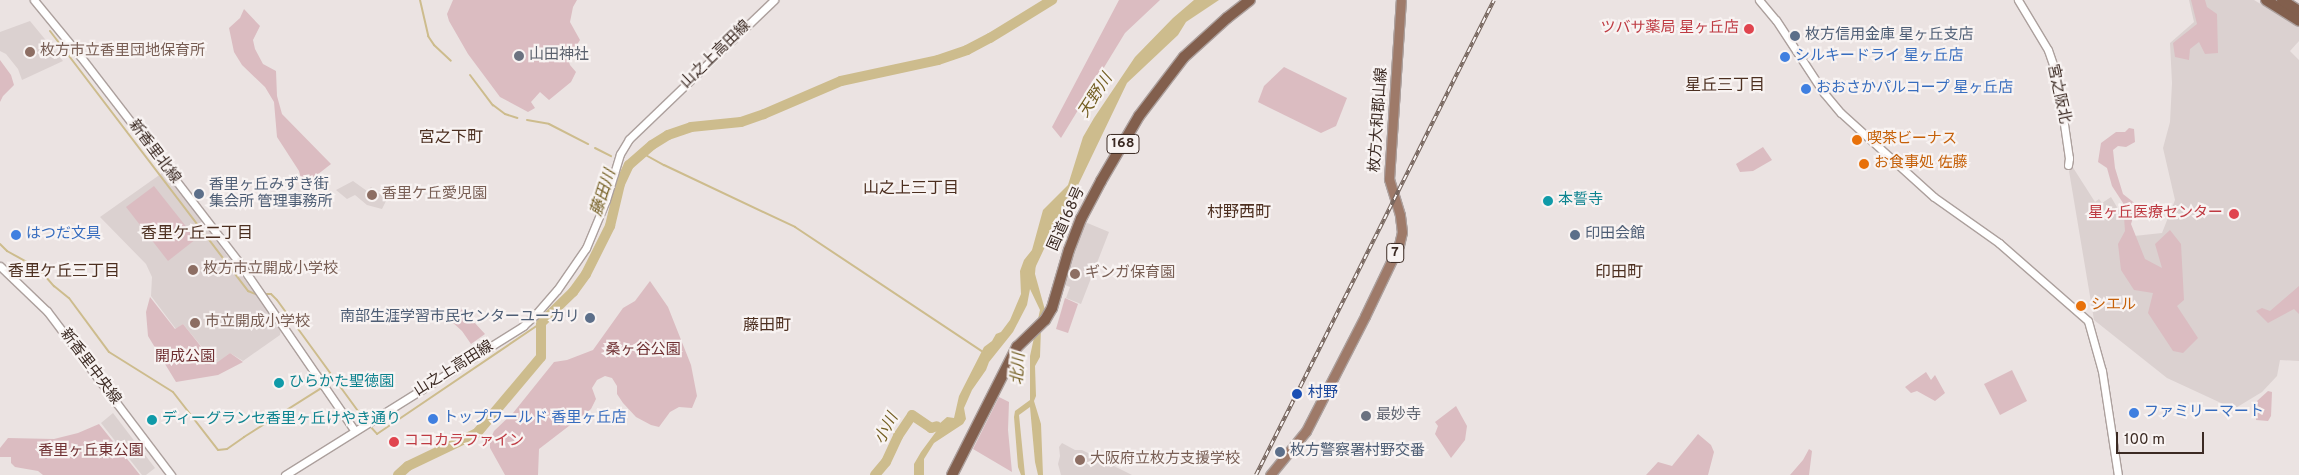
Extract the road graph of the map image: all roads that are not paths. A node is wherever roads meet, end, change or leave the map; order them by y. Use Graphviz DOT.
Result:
graph roads {
  1 [pos="34,0"];
  2 [pos="774,0"];
  3 [pos="1250,0"];
  4 [pos="1401,0"];
  5 [pos="1759,0"];
  6 [pos="2018,0"];
  7 [pos="2266,0"];
  8 [pos="2282,0"];
  9 [pos="2299,11"];
  10 [pos="2299,21"];
  11 [pos="2068,165"];
  12 [pos="0,266"];
  13 [pos="355,430"];
  14 [pos="171,475"];
  15 [pos="285,475"];
  16 [pos="952,475"];
  17 [pos="1270,475"];
  18 [pos="2118,475"];
  1 -- 13 [label="street, 新香里北線"];
  2 -- 13 [label="street, 山之上高田線"];
  3 -- 16 [label="highway, 国道168号 / 168"];
  4 -- 17 [label="main road, 枚方大和郡山線 / 7"];
  5 -- 18 [label="street"];
  6 -- 11 [label="street, 宮之阪北"];
  7 -- 10 [label="highway"];
  8 -- 9 [label="highway"];
  12 -- 14 [label="street, 新香里中央線"];
  13 -- 15 [label="street, 山之上高田線"];
}
